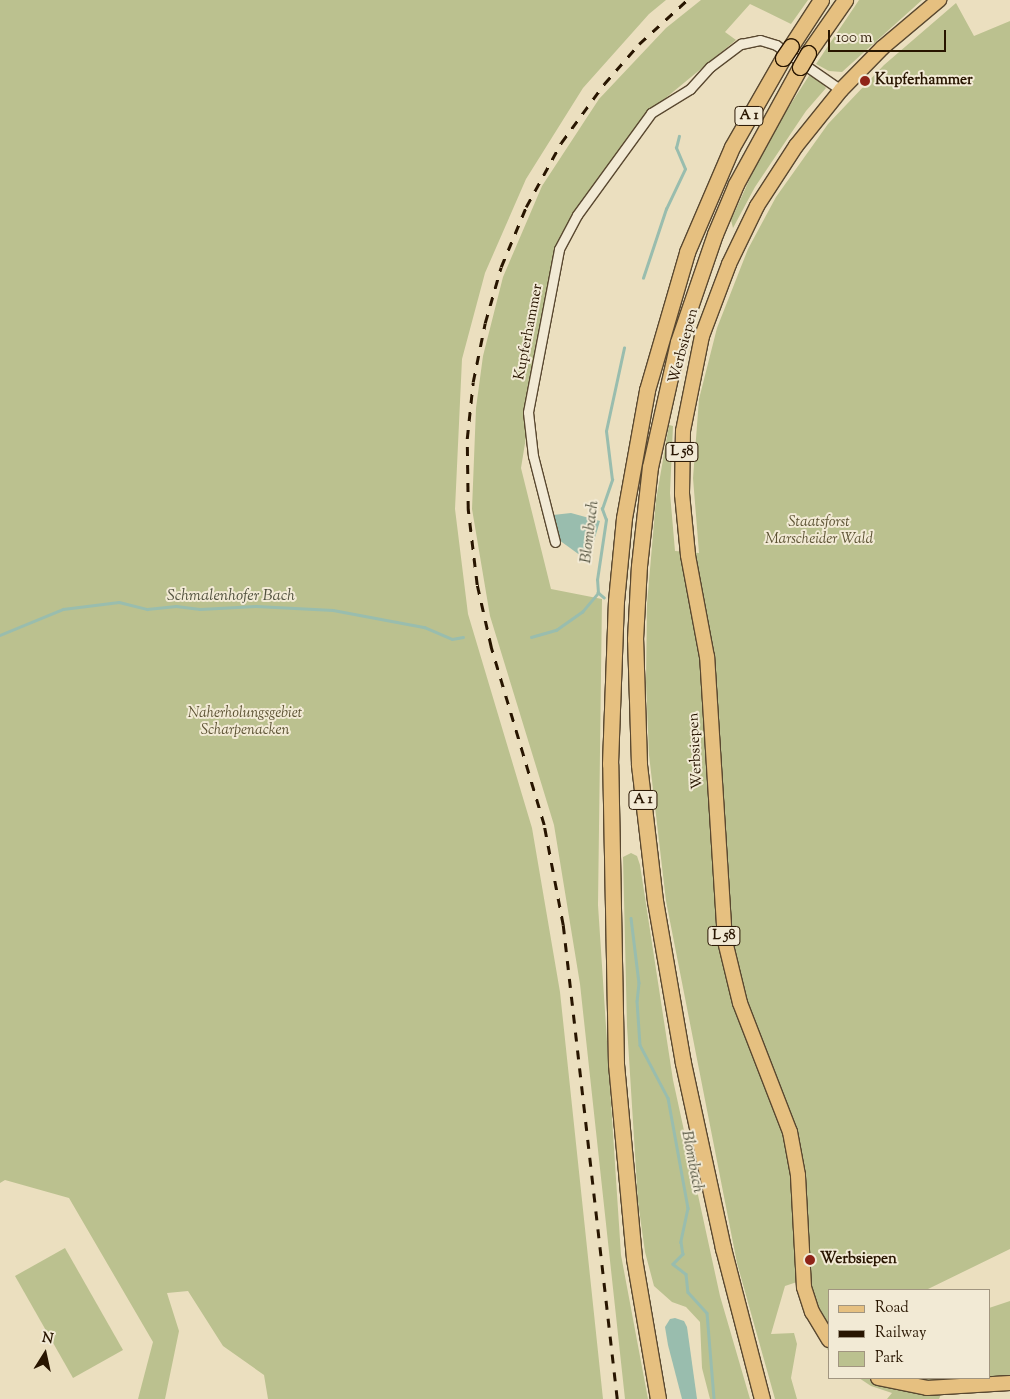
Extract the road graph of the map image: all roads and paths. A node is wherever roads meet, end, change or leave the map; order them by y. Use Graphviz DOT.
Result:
graph roads {
  1 [pos="821,0"];
  2 [pos="845,0"];
  3 [pos="939,0"];
  4 [pos="841,90"];
  5 [pos="555,542"];
  6 [pos="828,1338"];
  7 [pos="883,1379"];
  8 [pos="1010,1383"];
  9 [pos="658,1399"];
  10 [pos="762,1399"];
  1 -- 9 [label="highway, A 1"];
  2 -- 10 [label="highway, A 1, bridge"];
  3 -- 4 [label="main road, L 58"];
  4 -- 5 [label="street, Kupferhammer"];
  4 -- 6 [label="main road, Werbsiepen / L 58"];
  7 -- 8 [label="main road"];
}
